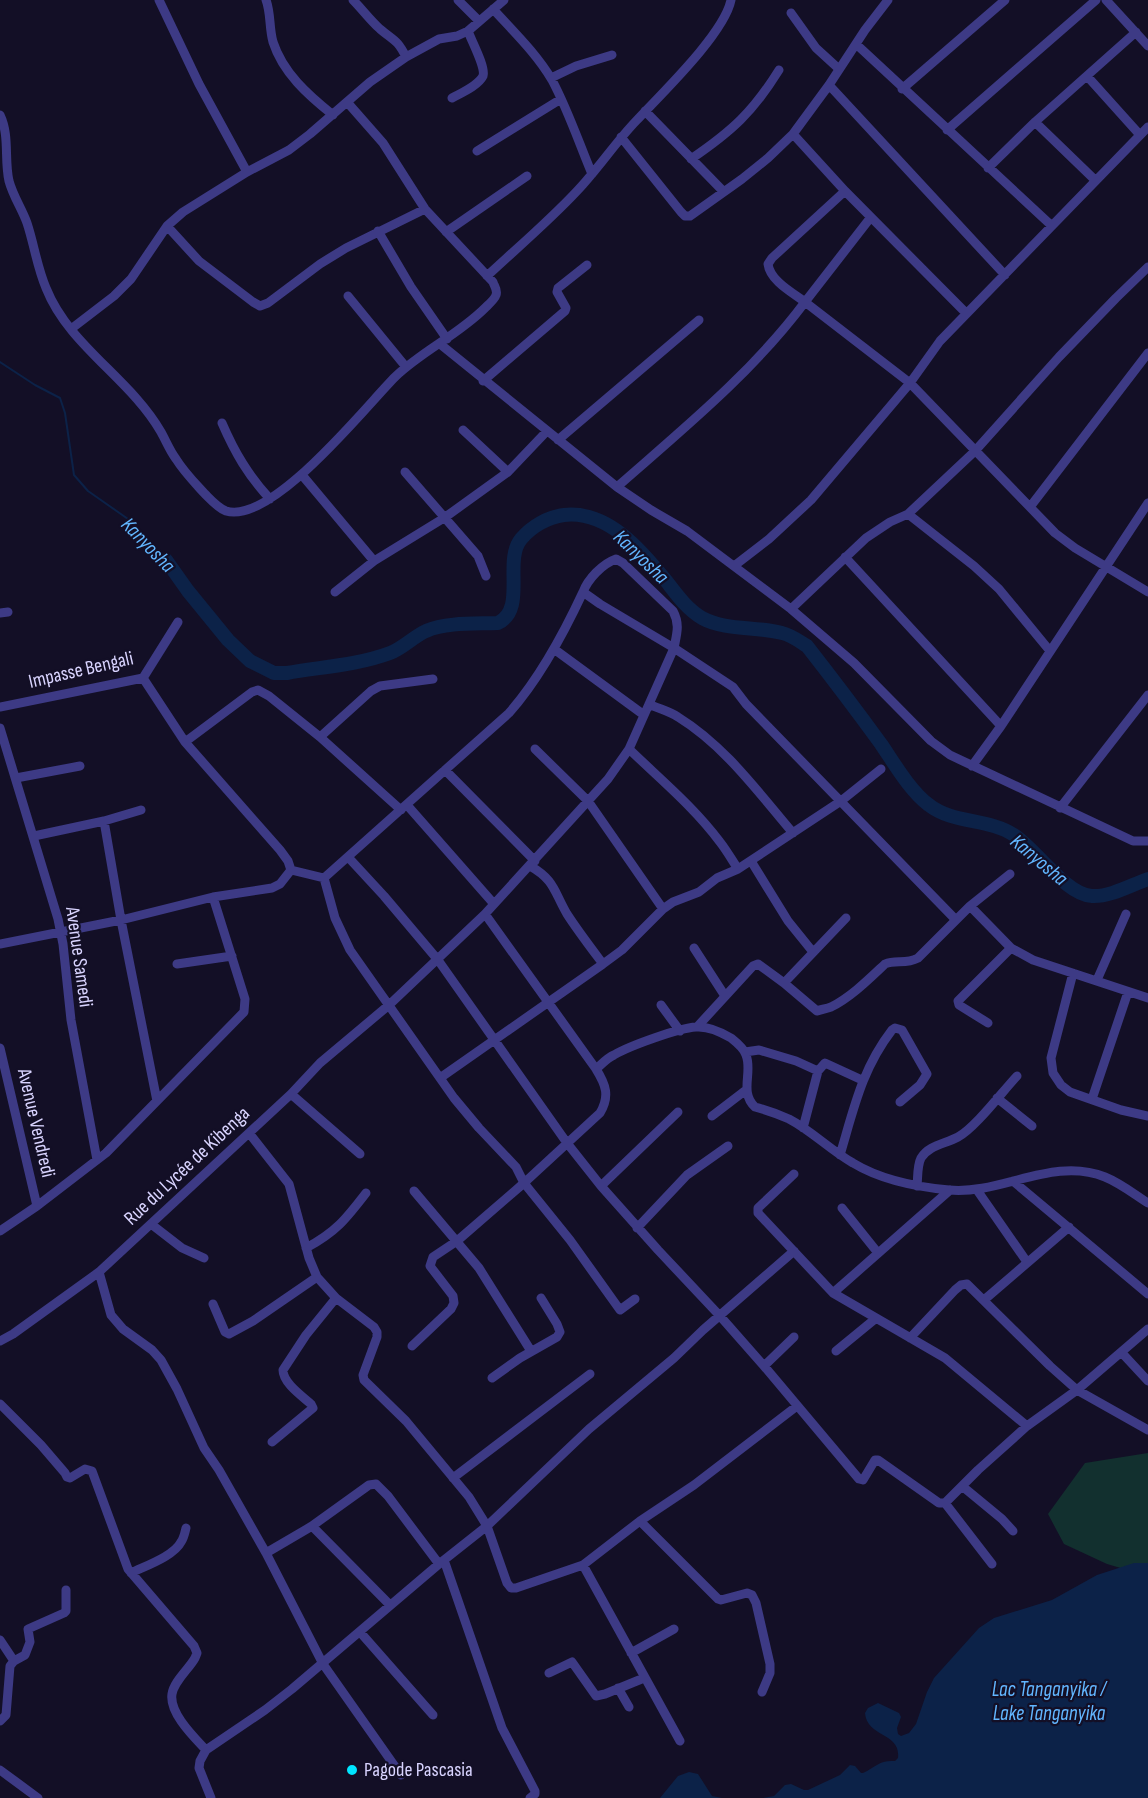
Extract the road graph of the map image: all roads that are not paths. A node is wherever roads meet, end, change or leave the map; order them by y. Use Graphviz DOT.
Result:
graph roads {
  1 [pos="159,0"];
  2 [pos="266,0"];
  3 [pos="354,0"];
  4 [pos="458,0"];
  5 [pos="504,0"];
  6 [pos="731,0"];
  7 [pos="888,0"];
  8 [pos="1005,0"];
  9 [pos="1096,0"];
  10 [pos="1107,0"];
  11 [pos="493,9"];
  12 [pos="790,13"];
  13 [pos="479,21"];
  14 [pos="468,31"];
  15 [pos="1136,32"];
  16 [pos="856,44"];
  17 [pos="1148,46"];
  18 [pos="612,55"];
  19 [pos="406,57"];
  20 [pos="839,69"];
  21 [pos="779,70"];
  22 [pos="1087,76"];
  23 [pos="551,78"];
  24 [pos="829,85"];
  25 [pos="902,89"];
  26 [pos="452,98"];
  27 [pos="561,99"];
  28 [pos="347,102"];
  29 [pos="645,111"];
  30 [pos="0,115"];
  31 [pos="333,115"];
  32 [pos="1035,122"];
  33 [pos="1148,127"];
  34 [pos="947,130"];
  35 [pos="793,134"];
  36 [pos="1140,135"];
  37 [pos="621,137"];
  38 [pos="477,151"];
  39 [pos="691,159"];
  40 [pos="988,168"];
  41 [pos="247,172"];
  42 [pos="592,174"];
  43 [pos="527,176"];
  44 [pos="1095,180"];
  45 [pos="723,191"];
  46 [pos="845,191"];
  47 [pos="425,209"];
  48 [pos="871,217"];
  49 [pos="167,226"];
  50 [pos="1052,226"];
  51 [pos="378,231"];
  52 [pos="446,232"];
  53 [pos="587,265"];
  54 [pos="1148,267"];
  55 [pos="1005,274"];
  56 [pos="487,276"];
  57 [pos="348,296"];
  58 [pos="805,302"];
  59 [pos="966,313"];
  60 [pos="699,320"];
  61 [pos="71,329"];
  62 [pos="443,342"];
  63 [pos="1148,353"];
  64 [pos="406,367"];
  65 [pos="483,381"];
  66 [pos="910,383"];
  67 [pos="222,423"];
  68 [pos="463,430"];
  69 [pos="547,431"];
  70 [pos="558,440"];
  71 [pos="975,451"];
  72 [pos="405,472"];
  73 [pos="508,472"];
  74 [pos="302,475"];
  75 [pos="617,486"];
  76 [pos="270,499"];
  77 [pos="1148,503"];
  78 [pos="1029,507"];
  79 [pos="908,514"];
  80 [pos="444,518"];
  81 [pos="845,557"];
  82 [pos="374,561"];
  83 [pos="734,566"];
  84 [pos="1106,567"];
  85 [pos="486,576"];
  86 [pos="335,592"];
  87 [pos="583,592"];
  88 [pos="1148,592"];
  89 [pos="791,609"];
  90 [pos="178,622"];
  91 [pos="674,648"];
  92 [pos="554,649"];
  93 [pos="1050,651"];
  94 [pos="143,678"];
  95 [pos="433,679"];
  96 [pos="1148,695"];
  97 [pos="649,704"];
  98 [pos="0,707"];
  99 [pos="644,715"];
  100 [pos="1001,726"];
  101 [pos="0,728"];
  102 [pos="320,737"];
  103 [pos="185,742"];
  104 [pos="535,749"];
  105 [pos="629,749"];
  106 [pos="80,766"];
  107 [pos="972,766"];
  108 [pos="881,769"];
  109 [pos="445,770"];
  110 [pos="16,778"];
  111 [pos="588,801"];
  112 [pos="841,801"];
  113 [pos="404,807"];
  114 [pos="1060,808"];
  115 [pos="141,810"];
  116 [pos="104,820"];
  117 [pos="793,833"];
  118 [pos="34,836"];
  119 [pos="1148,841"];
  120 [pos="348,858"];
  121 [pos="751,861"];
  122 [pos="532,863"];
  123 [pos="738,869"];
  124 [pos="291,870"];
  125 [pos="1010,874"];
  126 [pos="324,878"];
  127 [pos="213,897"];
  128 [pos="494,904"];
  129 [pos="970,906"];
  130 [pos="663,909"];
  131 [pos="486,914"];
  132 [pos="1126,914"];
  133 [pos="846,918"];
  134 [pos="121,920"];
  135 [pos="956,920"];
  136 [pos="61,931"];
  137 [pos="0,944"];
  138 [pos="694,948"];
  139 [pos="1011,948"];
  140 [pos="813,952"];
  141 [pos="232,956"];
  142 [pos="438,960"];
  143 [pos="177,964"];
  144 [pos="603,964"];
  145 [pos="1073,973"];
  146 [pos="1096,980"];
  147 [pos="784,983"];
  148 [pos="1128,992"];
  149 [pos="725,996"];
  150 [pos="1148,998"];
  151 [pos="550,1003"];
  152 [pos="389,1005"];
  153 [pos="661,1005"];
  154 [pos="988,1023"];
  155 [pos="697,1027"];
  156 [pos="680,1031"];
  157 [pos="495,1040"];
  158 [pos="0,1048"];
  159 [pos="746,1052"];
  160 [pos="596,1069"];
  161 [pos="818,1071"];
  162 [pos="1017,1076"];
  163 [pos="440,1078"];
  164 [pos="862,1080"];
  165 [pos="746,1090"];
  166 [pos="291,1094"];
  167 [pos="997,1098"];
  168 [pos="1092,1099"];
  169 [pos="157,1101"];
  170 [pos="900,1102"];
  171 [pos="678,1112"];
  172 [pos="712,1116"];
  173 [pos="1148,1116"];
  174 [pos="1032,1126"];
  175 [pos="803,1128"];
  176 [pos="249,1133"];
  177 [pos="567,1143"];
  178 [pos="728,1146"];
  179 [pos="360,1154"];
  180 [pos="840,1155"];
  181 [pos="97,1160"];
  182 [pos="794,1174"];
  183 [pos="1013,1181"];
  184 [pos="525,1183"];
  185 [pos="601,1186"];
  186 [pos="917,1186"];
  187 [pos="950,1190"];
  188 [pos="977,1190"];
  189 [pos="414,1191"];
  190 [pos="366,1193"];
  191 [pos="1148,1203"];
  192 [pos="36,1206"];
  193 [pos="843,1208"];
  194 [pos="151,1224"];
  195 [pos="1069,1227"];
  196 [pos="637,1228"];
  197 [pos="0,1231"];
  198 [pos="457,1241"];
  199 [pos="306,1248"];
  200 [pos="794,1251"];
  201 [pos="878,1253"];
  202 [pos="204,1258"];
  203 [pos="1027,1262"];
  204 [pos="99,1272"];
  205 [pos="317,1277"];
  206 [pos="833,1293"];
  207 [pos="1148,1294"];
  208 [pos="336,1298"];
  209 [pos="541,1298"];
  210 [pos="634,1299"];
  211 [pos="984,1300"];
  212 [pos="213,1304"];
  213 [pos="720,1316"];
  214 [pos="875,1319"];
  215 [pos="1148,1329"];
  216 [pos="794,1337"];
  217 [pos="910,1338"];
  218 [pos="0,1341"];
  219 [pos="412,1346"];
  220 [pos="531,1351"];
  221 [pos="836,1351"];
  222 [pos="1122,1353"];
  223 [pos="764,1366"];
  224 [pos="590,1374"];
  225 [pos="492,1378"];
  226 [pos="1148,1381"];
  227 [pos="1077,1390"];
  228 [pos="0,1404"];
  229 [pos="796,1406"];
  230 [pos="1027,1426"];
  231 [pos="1148,1430"];
  232 [pos="272,1442"];
  233 [pos="453,1478"];
  234 [pos="962,1486"];
  235 [pos="945,1503"];
  236 [pos="640,1521"];
  237 [pos="312,1526"];
  238 [pos="487,1526"];
  239 [pos="186,1528"];
  240 [pos="1013,1531"];
  241 [pos="266,1553"];
  242 [pos="442,1562"];
  243 [pos="583,1564"];
  244 [pos="992,1564"];
  245 [pos="131,1573"];
  246 [pos="66,1590"];
  247 [pos="390,1605"];
  248 [pos="674,1629"];
  249 [pos="360,1632"];
  250 [pos="0,1640"];
  251 [pos="631,1653"];
  252 [pos="14,1661"];
  253 [pos="323,1664"];
  254 [pos="549,1673"];
  255 [pos="644,1678"];
  256 [pos="618,1688"];
  257 [pos="762,1692"];
  258 [pos="629,1707"];
  259 [pos="433,1715"];
  260 [pos="0,1721"];
  261 [pos="680,1740"];
  262 [pos="206,1750"];
  263 [pos="0,1770"];
  264 [pos="401,1775"];
  265 [pos="38,1798"];
  266 [pos="211,1798"];
  267 [pos="530,1798"];
  1 -- 41 [label="street"];
  2 -- 31 [label="street"];
  3 -- 19 [label="street"];
  4 -- 13 [label="street"];
  5 -- 11 [label="street"];
  6 -- 29 [label="street"];
  7 -- 16 [label="street"];
  8 -- 25 [label="street"];
  9 -- 34 [label="street"];
  10 -- 15 [label="street"];
  11 -- 13 [label="street"];
  11 -- 23 [label="street"];
  12 -- 20 [label="street"];
  13 -- 14 [label="street"];
  14 -- 19 [label="street"];
  14 -- 26 [label="street"];
  15 -- 17 [label="street"];
  15 -- 22 [label="street"];
  16 -- 20 [label="street"];
  16 -- 25 [label="street"];
  18 -- 23 [label="street"];
  19 -- 28 [label="street"];
  20 -- 24 [label="street"];
  21 -- 39 [label="street"];
  22 -- 32 [label="street"];
  22 -- 36 [label="street"];
  23 -- 27 [label="street"];
  24 -- 35 [label="street"];
  24 -- 55 [label="street"];
  25 -- 34 [label="street"];
  27 -- 38 [label="street"];
  27 -- 42 [label="street"];
  28 -- 31 [label="street"];
  28 -- 47 [label="street"];
  29 -- 37 [label="street"];
  29 -- 39 [label="street"];
  30 -- 61 [label="street"];
  31 -- 41 [label="street"];
  32 -- 40 [label="street"];
  32 -- 44 [label="street"];
  33 -- 36 [label="street"];
  34 -- 40 [label="street"];
  35 -- 45 [label="street"];
  35 -- 46 [label="street"];
  36 -- 44 [label="street"];
  37 -- 42 [label="street"];
  37 -- 45 [label="street"];
  39 -- 45 [label="street"];
  40 -- 50 [label="street"];
  41 -- 49 [label="street"];
  42 -- 56 [label="street"];
  43 -- 52 [label="street"];
  44 -- 50 [label="street"];
  46 -- 48 [label="street"];
  46 -- 58 [label="street"];
  47 -- 51 [label="street"];
  47 -- 52 [label="street"];
  48 -- 58 [label="street"];
  48 -- 59 [label="street"];
  49 -- 51 [label="street"];
  49 -- 61 [label="street"];
  50 -- 55 [label="street"];
  51 -- 62 [label="street"];
  52 -- 56 [label="street"];
  53 -- 65 [label="street"];
  54 -- 71 [label="street"];
  55 -- 59 [label="street"];
  56 -- 62 [label="street"];
  57 -- 64 [label="street"];
  58 -- 66 [label="street"];
  58 -- 75 [label="street"];
  59 -- 66 [label="street"];
  60 -- 70 [label="street"];
  61 -- 76 [label="street"];
  62 -- 64 [label="street"];
  62 -- 65 [label="street"];
  63 -- 78 [label="street"];
  64 -- 74 [label="street"];
  65 -- 69 [label="street"];
  66 -- 71 [label="street"];
  66 -- 83 [label="street"];
  67 -- 76 [label="street"];
  68 -- 73 [label="street"];
  69 -- 70 [label="street"];
  69 -- 73 [label="street"];
  70 -- 75 [label="street"];
  71 -- 78 [label="street"];
  71 -- 79 [label="street"];
  72 -- 80 [label="street"];
  73 -- 80 [label="street"];
  74 -- 76 [label="street"];
  74 -- 82 [label="street"];
  75 -- 83 [label="street"];
  77 -- 84 [label="street"];
  78 -- 84 [label="street"];
  79 -- 81 [label="street"];
  79 -- 93 [label="street"];
  80 -- 82 [label="street"];
  80 -- 85 [label="street"];
  81 -- 89 [label="street"];
  81 -- 100 [label="street"];
  82 -- 86 [label="street"];
  83 -- 89 [label="street"];
  84 -- 88 [label="street"];
  84 -- 93 [label="street"];
  87 -- 91 [label="street"];
  87 -- 91 [label="street, Rue du Lycée de Kibenga"];
  87 -- 92 [label="street, Rue du Lycée de Kibenga"];
  89 -- 107 [label="street"];
  90 -- 94 [label="street, Impasse Bengali"];
  91 -- 97 [label="street, Rue du Lycée de Kibenga"];
  91 -- 112 [label="street"];
  92 -- 99 [label="street"];
  92 -- 109 [label="street, Rue du Lycée de Kibenga"];
  93 -- 100 [label="street"];
  94 -- 98 [label="street, Impasse Bengali"];
  94 -- 103 [label="street"];
  95 -- 102 [label="street"];
  96 -- 114 [label="street"];
  97 -- 99 [label="street, Rue du Lycée de Kibenga"];
  97 -- 117 [label="street"];
  99 -- 105 [label="street, Rue du Lycée de Kibenga"];
  100 -- 107 [label="street"];
  101 -- 110 [label="street, Avenue Samedi"];
  102 -- 103 [label="street"];
  102 -- 113 [label="street"];
  103 -- 124 [label="street"];
  104 -- 111 [label="street"];
  105 -- 111 [label="street, Rue du Lycée de Kibenga"];
  105 -- 123 [label="street"];
  106 -- 110 [label="street"];
  107 -- 114 [label="street"];
  108 -- 112 [label="street"];
  109 -- 113 [label="street, Rue du Lycée de Kibenga"];
  109 -- 122 [label="street"];
  110 -- 118 [label="street, Avenue Samedi"];
  111 -- 122 [label="street, Rue du Lycée de Kibenga"];
  111 -- 130 [label="street"];
  112 -- 117 [label="street"];
  112 -- 135 [label="street"];
  113 -- 120 [label="street, Rue du Lycée de Kibenga"];
  113 -- 128 [label="street"];
  114 -- 119 [label="street"];
  115 -- 116 [label="street"];
  116 -- 118 [label="street"];
  116 -- 134 [label="street"];
  117 -- 121 [label="street"];
  118 -- 136 [label="street, Avenue Samedi"];
  120 -- 126 [label="street, Rue du Lycée de Kibenga"];
  120 -- 142 [label="street"];
  121 -- 123 [label="street"];
  121 -- 140 [label="street"];
  122 -- 128 [label="street, Rue du Lycée de Kibenga"];
  122 -- 144 [label="street"];
  123 -- 130 [label="street"];
  124 -- 126 [label="street"];
  124 -- 127 [label="street"];
  125 -- 129 [label="street"];
  126 -- 152 [label="street"];
  127 -- 134 [label="street"];
  127 -- 141 [label="street"];
  128 -- 131 [label="street, Rue du Lycée de Kibenga"];
  129 -- 135 [label="street"];
  129 -- 139 [label="street"];
  130 -- 144 [label="street"];
  131 -- 142 [label="street, Rue du Lycée de Kibenga"];
  131 -- 151 [label="street"];
  132 -- 146 [label="street"];
  133 -- 140 [label="street"];
  134 -- 136 [label="street"];
  134 -- 169 [label="street"];
  135 -- 147 [label="street"];
  136 -- 137 [label="street"];
  136 -- 181 [label="street, Avenue Samedi"];
  138 -- 149 [label="street"];
  139 -- 145 [label="street"];
  139 -- 154 [label="street"];
  140 -- 147 [label="street"];
  141 -- 143 [label="street"];
  141 -- 169 [label="street"];
  142 -- 152 [label="street, Rue du Lycée de Kibenga"];
  142 -- 157 [label="street"];
  144 -- 151 [label="street"];
  145 -- 146 [label="street"];
  145 -- 168 [label="street"];
  146 -- 148 [label="street"];
  147 -- 149 [label="street"];
  148 -- 150 [label="street"];
  148 -- 168 [label="street"];
  149 -- 155 [label="street"];
  151 -- 157 [label="street"];
  151 -- 160 [label="street"];
  152 -- 163 [label="street"];
  152 -- 166 [label="street, Rue du Lycée de Kibenga"];
  153 -- 156 [label="street"];
  155 -- 156 [label="street"];
  155 -- 159 [label="street"];
  156 -- 160 [label="street"];
  157 -- 163 [label="street"];
  157 -- 177 [label="street"];
  158 -- 192 [label="street, Avenue Vendredi"];
  159 -- 161 [label="street"];
  159 -- 165 [label="street"];
  160 -- 177 [label="street"];
  161 -- 164 [label="street"];
  161 -- 175 [label="street"];
  162 -- 167 [label="street"];
  163 -- 184 [label="street"];
  164 -- 170 [label="street"];
  164 -- 180 [label="street"];
  165 -- 172 [label="street"];
  165 -- 175 [label="street"];
  166 -- 176 [label="street, Rue du Lycée de Kibenga"];
  166 -- 179 [label="street"];
  167 -- 174 [label="street"];
  167 -- 186 [label="street"];
  168 -- 173 [label="street"];
  169 -- 181 [label="street"];
  171 -- 185 [label="street"];
  175 -- 180 [label="street"];
  176 -- 194 [label="street, Rue du Lycée de Kibenga"];
  176 -- 199 [label="street"];
  177 -- 184 [label="street"];
  177 -- 185 [label="street"];
  178 -- 196 [label="street"];
  180 -- 186 [label="street"];
  181 -- 192 [label="street"];
  182 -- 200 [label="street"];
  183 -- 188 [label="street"];
  183 -- 191 [label="street"];
  183 -- 195 [label="street"];
  184 -- 198 [label="street"];
  184 -- 210 [label="street"];
  185 -- 196 [label="street"];
  186 -- 187 [label="street"];
  187 -- 188 [label="street"];
  187 -- 201 [label="street"];
  188 -- 203 [label="street"];
  189 -- 198 [label="street"];
  190 -- 199 [label="street"];
  192 -- 197 [label="street"];
  193 -- 201 [label="street"];
  194 -- 202 [label="street"];
  194 -- 204 [label="street, Rue du Lycée de Kibenga"];
  195 -- 203 [label="street"];
  195 -- 207 [label="street"];
  196 -- 213 [label="street"];
  198 -- 219 [label="street"];
  198 -- 220 [label="street"];
  199 -- 205 [label="street"];
  200 -- 206 [label="street"];
  200 -- 213 [label="street"];
  201 -- 206 [label="street"];
  203 -- 211 [label="street"];
  204 -- 218 [label="street, Rue du Lycée de Kibenga"];
  204 -- 241 [label="street"];
  205 -- 208 [label="street"];
  205 -- 212 [label="street"];
  206 -- 214 [label="street"];
  208 -- 232 [label="street"];
  208 -- 233 [label="street"];
  209 -- 220 [label="street"];
  211 -- 217 [label="street"];
  211 -- 227 [label="street"];
  213 -- 223 [label="street"];
  213 -- 238 [label="street"];
  214 -- 217 [label="street"];
  214 -- 221 [label="street"];
  215 -- 222 [label="street"];
  216 -- 223 [label="street"];
  217 -- 230 [label="street"];
  220 -- 225 [label="street"];
  222 -- 226 [label="street"];
  222 -- 227 [label="street"];
  223 -- 229 [label="street"];
  224 -- 233 [label="street"];
  227 -- 230 [label="street"];
  227 -- 231 [label="street"];
  228 -- 245 [label="street"];
  229 -- 235 [label="street"];
  229 -- 236 [label="street"];
  230 -- 234 [label="street"];
  233 -- 238 [label="street"];
  234 -- 235 [label="street"];
  234 -- 240 [label="street"];
  235 -- 244 [label="street"];
  236 -- 243 [label="street"];
  236 -- 257 [label="street"];
  237 -- 241 [label="street"];
  237 -- 242 [label="street"];
  237 -- 247 [label="street"];
  238 -- 242 [label="street"];
  238 -- 243 [label="street"];
  239 -- 245 [label="street"];
  241 -- 253 [label="street"];
  242 -- 247 [label="street"];
  242 -- 267 [label="street"];
  243 -- 251 [label="street"];
  245 -- 262 [label="street"];
  246 -- 252 [label="street"];
  247 -- 249 [label="street"];
  248 -- 251 [label="street"];
  249 -- 253 [label="street"];
  249 -- 259 [label="street"];
  250 -- 252 [label="street"];
  251 -- 255 [label="street"];
  252 -- 260 [label="street"];
  253 -- 262 [label="street"];
  253 -- 264 [label="street"];
  254 -- 256 [label="street"];
  255 -- 256 [label="street"];
  255 -- 261 [label="street"];
  256 -- 258 [label="street"];
  262 -- 266 [label="street"];
  263 -- 265 [label="street"];
}
